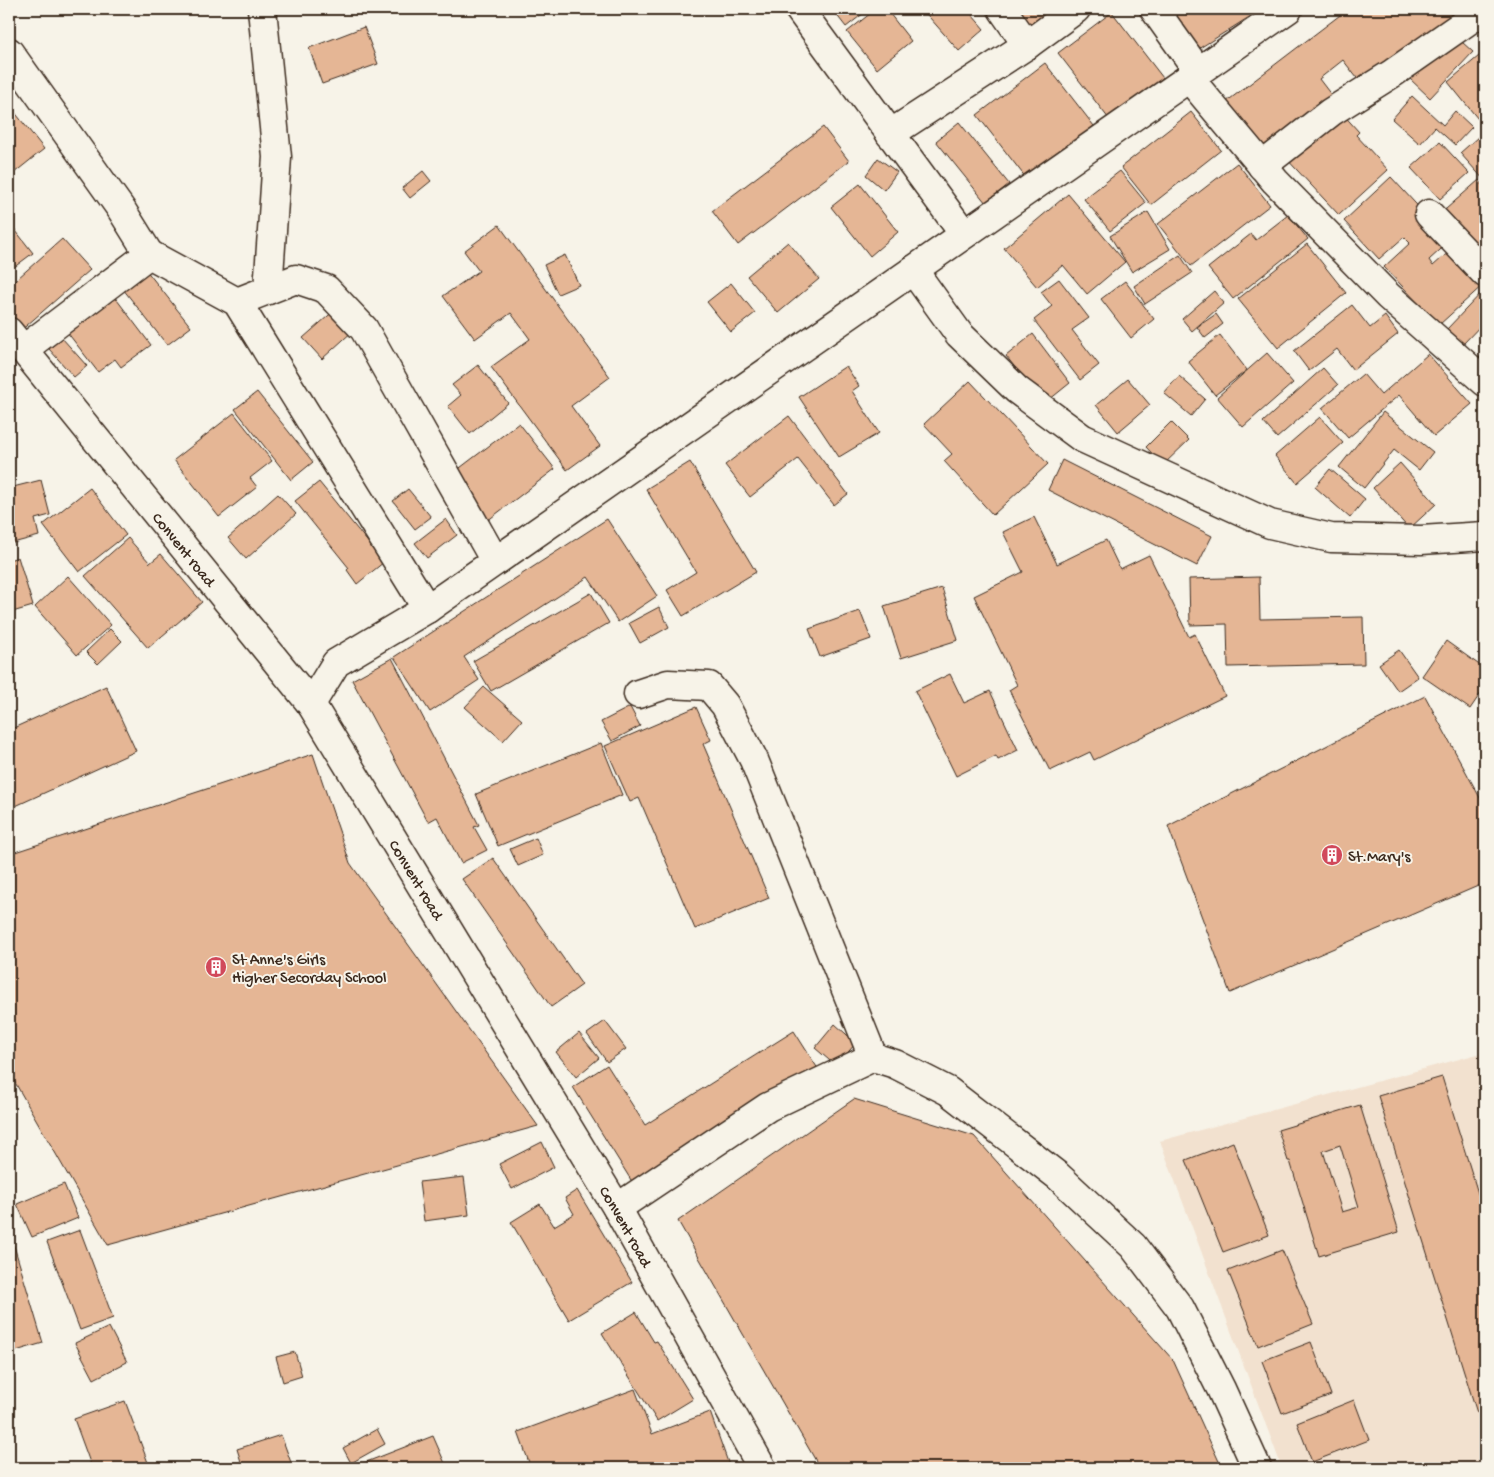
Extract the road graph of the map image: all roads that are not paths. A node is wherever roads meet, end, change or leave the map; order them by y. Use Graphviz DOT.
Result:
graph roads {
  1 [pos="262,9"];
  2 [pos="799,9"];
  3 [pos="1002,9"];
  4 [pos="1076,9"];
  5 [pos="1154,9"];
  6 [pos="1288,9"];
  7 [pos="1485,9"];
  8 [pos="1027,44"];
  9 [pos="9,52"];
  10 [pos="1193,74"];
  11 [pos="890,134"];
  12 [pos="1262,166"];
  13 [pos="1429,214"];
  14 [pos="964,234"];
  15 [pos="149,254"];
  16 [pos="913,270"];
  17 [pos="1485,273"];
  18 [pos="268,290"];
  19 [pos="237,302"];
  20 [pos="16,340"];
  21 [pos="1485,382"];
  22 [pos="1485,536"];
  23 [pos="495,561"];
  24 [pos="427,609"];
  25 [pos="638,694"];
  26 [pos="311,704"];
  27 [pos="873,1057"];
  28 [pos="617,1208"];
  29 [pos="762,1468"];
  30 [pos="1257,1468"];
  1 -- 18 [label="street"];
  2 -- 11 [label="street"];
  3 -- 8 [label="street"];
  4 -- 8 [label="street"];
  5 -- 10 [label="street"];
  6 -- 10 [label="street"];
  7 -- 12 [label="street"];
  8 -- 11 [label="street"];
  9 -- 15 [label="street"];
  10 -- 12 [label="street"];
  10 -- 14 [label="street"];
  11 -- 14 [label="street"];
  12 -- 21 [label="street"];
  13 -- 17 [label="street"];
  14 -- 16 [label="street"];
  15 -- 19 [label="street"];
  15 -- 20 [label="street"];
  16 -- 22 [label="street"];
  16 -- 23 [label="street"];
  18 -- 19 [label="street"];
  18 -- 23 [label="street"];
  19 -- 24 [label="street"];
  20 -- 26 [label="street, Convent road"];
  23 -- 24 [label="street"];
  24 -- 26 [label="street"];
  25 -- 27 [label="street"];
  26 -- 28 [label="street, Convent road"];
  27 -- 28 [label="street"];
  27 -- 30 [label="street"];
  28 -- 29 [label="street, Convent road"];
}
